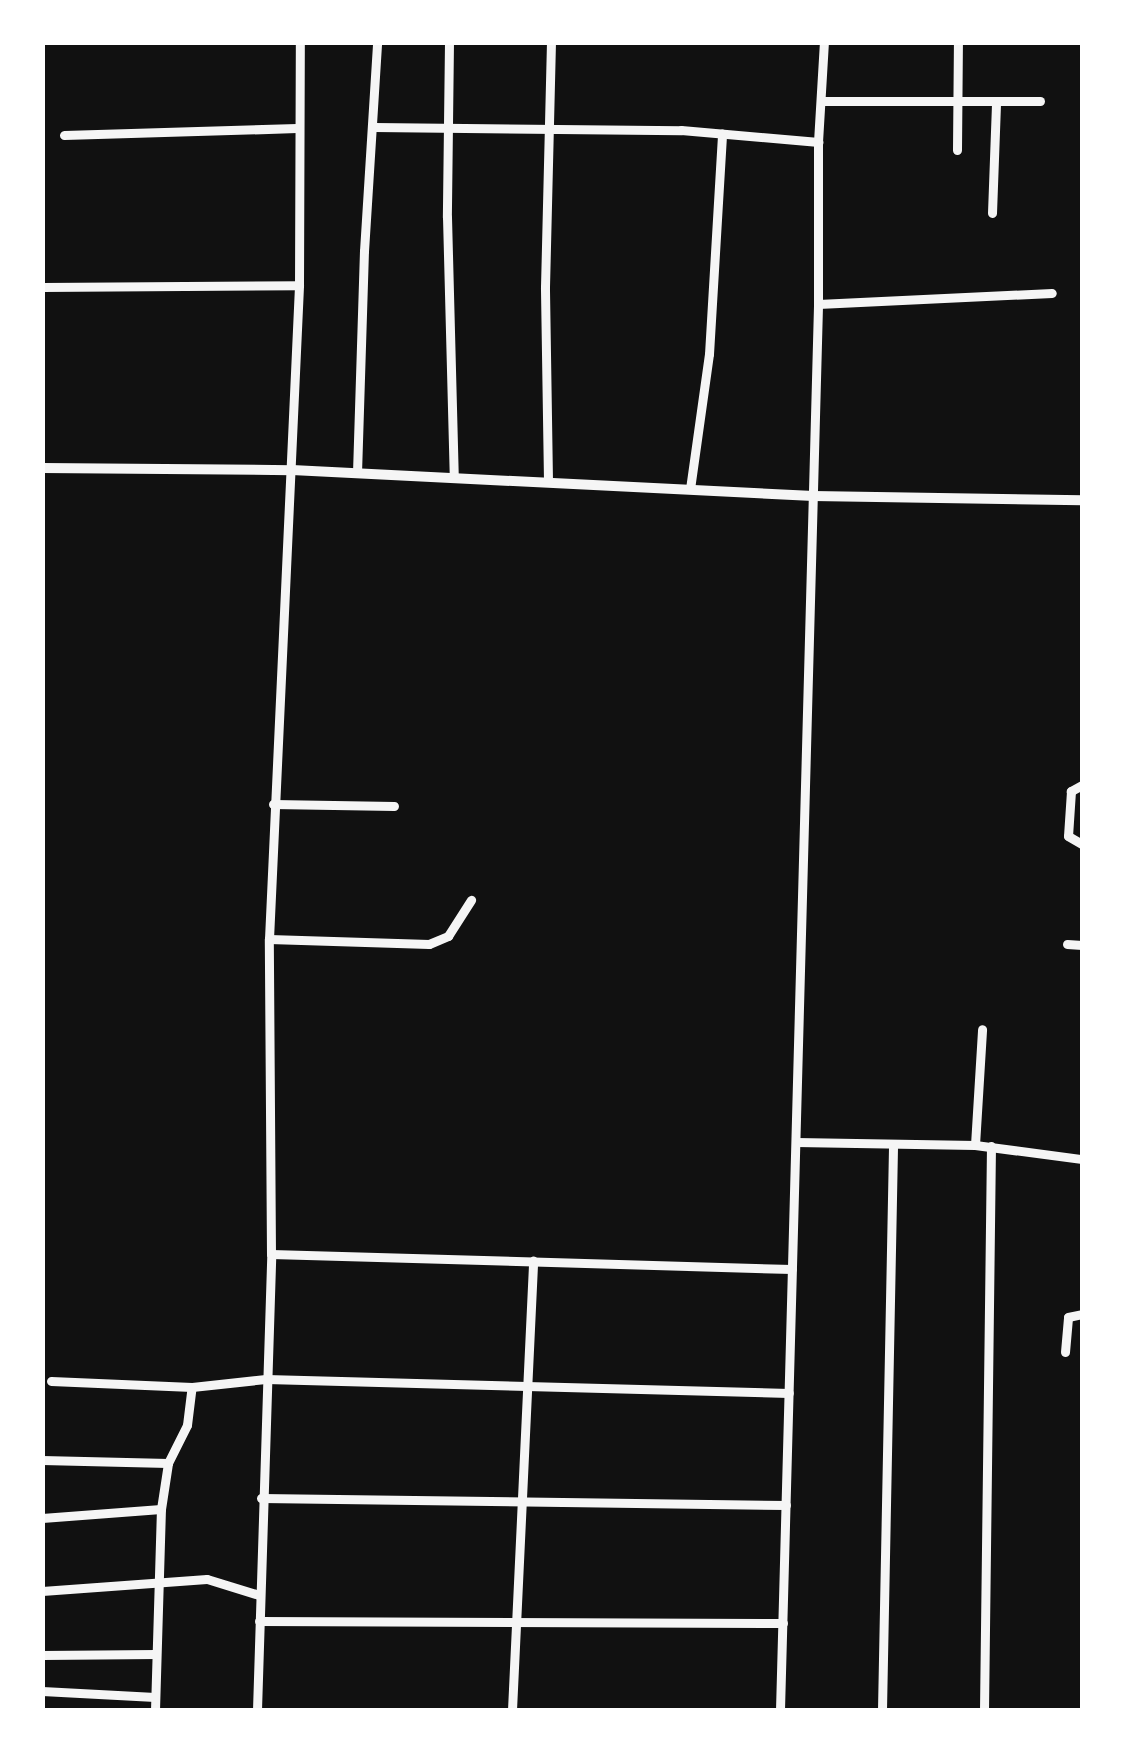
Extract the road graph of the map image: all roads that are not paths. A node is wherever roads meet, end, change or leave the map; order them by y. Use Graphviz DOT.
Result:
graph roads {
  1 [pos="300,42"];
  2 [pos="377,42"];
  3 [pos="449,42"];
  4 [pos="552,42"];
  5 [pos="824,42"];
  6 [pos="958,42"];
  7 [pos="823,100"];
  8 [pos="957,101"];
  9 [pos="1040,101"];
  10 [pos="996,102"];
  11 [pos="374,127"];
  12 [pos="297,128"];
  13 [pos="449,128"];
  14 [pos="550,128"];
  15 [pos="722,133"];
  16 [pos="64,135"];
  17 [pos="818,142"];
  18 [pos="957,150"];
  19 [pos="992,213"];
  20 [pos="299,286"];
  21 [pos="42,287"];
  22 [pos="1052,293"];
  23 [pos="818,304"];
  24 [pos="42,468"];
  25 [pos="292,470"];
  26 [pos="357,474"];
  27 [pos="454,476"];
  28 [pos="548,481"];
  29 [pos="690,490"];
  30 [pos="813,496"];
  31 [pos="1082,500"];
  32 [pos="1082,784"];
  33 [pos="273,804"];
  34 [pos="394,806"];
  35 [pos="1082,844"];
  36 [pos="471,900"];
  37 [pos="268,939"];
  38 [pos="1067,944"];
  39 [pos="1082,944"];
  40 [pos="982,1029"];
  41 [pos="796,1142"];
  42 [pos="975,1144"];
  43 [pos="894,1146"];
  44 [pos="991,1146"];
  45 [pos="1082,1159"];
  46 [pos="271,1254"];
  47 [pos="533,1260"];
  48 [pos="792,1269"];
  49 [pos="1082,1314"];
  50 [pos="1065,1352"];
  51 [pos="266,1379"];
  52 [pos="51,1382"];
  53 [pos="530,1385"];
  54 [pos="192,1387"];
  55 [pos="789,1393"];
  56 [pos="42,1460"];
  57 [pos="168,1463"];
  58 [pos="261,1498"];
  59 [pos="520,1498"];
  60 [pos="786,1505"];
  61 [pos="161,1510"];
  62 [pos="42,1518"];
  63 [pos="158,1582"];
  64 [pos="42,1591"];
  65 [pos="259,1595"];
  66 [pos="259,1620"];
  67 [pos="517,1622"];
  68 [pos="782,1623"];
  69 [pos="156,1654"];
  70 [pos="42,1655"];
  71 [pos="42,1691"];
  72 [pos="155,1697"];
  73 [pos="155,1710"];
  74 [pos="257,1710"];
  75 [pos="512,1710"];
  76 [pos="780,1710"];
  77 [pos="882,1710"];
  78 [pos="984,1710"];
  1 -- 12 [label="street"];
  2 -- 11 [label="street"];
  3 -- 13 [label="street"];
  4 -- 14 [label="street"];
  5 -- 7 [label="street"];
  6 -- 8 [label="street"];
  7 -- 8 [label="street"];
  7 -- 17 [label="street"];
  8 -- 10 [label="street"];
  8 -- 18 [label="street"];
  9 -- 10 [label="street"];
  10 -- 19 [label="street"];
  11 -- 13 [label="street"];
  11 -- 26 [label="street"];
  12 -- 16 [label="street"];
  12 -- 20 [label="street"];
  13 -- 14 [label="street"];
  13 -- 27 [label="street"];
  14 -- 15 [label="street"];
  14 -- 28 [label="street"];
  15 -- 17 [label="street"];
  15 -- 29 [label="street"];
  17 -- 23 [label="street"];
  20 -- 21 [label="street"];
  20 -- 25 [label="street"];
  22 -- 23 [label="street"];
  23 -- 30 [label="street"];
  24 -- 25 [label="street"];
  25 -- 26 [label="street"];
  25 -- 33 [label="street"];
  26 -- 27 [label="street"];
  27 -- 28 [label="street"];
  28 -- 29 [label="street"];
  29 -- 30 [label="street"];
  30 -- 31 [label="street"];
  30 -- 41 [label="street"];
  32 -- 35 [label="street"];
  33 -- 34 [label="street"];
  33 -- 37 [label="street"];
  36 -- 37 [label="street"];
  37 -- 46 [label="street"];
  38 -- 39 [label="street"];
  40 -- 42 [label="street"];
  41 -- 43 [label="street"];
  41 -- 48 [label="street"];
  42 -- 43 [label="street"];
  42 -- 44 [label="street"];
  43 -- 77 [label="street"];
  44 -- 45 [label="street"];
  44 -- 78 [label="street"];
  46 -- 47 [label="street"];
  46 -- 51 [label="street"];
  47 -- 48 [label="street"];
  47 -- 53 [label="street"];
  48 -- 55 [label="street"];
  49 -- 50 [label="street"];
  51 -- 53 [label="street"];
  51 -- 54 [label="street"];
  51 -- 58 [label="street"];
  52 -- 54 [label="street"];
  53 -- 55 [label="street"];
  53 -- 59 [label="street"];
  54 -- 57 [label="street"];
  55 -- 60 [label="street"];
  56 -- 57 [label="street"];
  57 -- 61 [label="street"];
  58 -- 59 [label="street"];
  58 -- 65 [label="street"];
  59 -- 60 [label="street"];
  59 -- 67 [label="street"];
  60 -- 68 [label="street"];
  61 -- 62 [label="street"];
  61 -- 63 [label="street"];
  63 -- 64 [label="street"];
  63 -- 65 [label="street"];
  63 -- 69 [label="street"];
  65 -- 66 [label="street"];
  66 -- 67 [label="street"];
  66 -- 74 [label="street"];
  67 -- 68 [label="street"];
  67 -- 75 [label="street"];
  68 -- 76 [label="street"];
  69 -- 70 [label="street"];
  69 -- 72 [label="street"];
  71 -- 72 [label="street"];
  72 -- 73 [label="street"];
}
